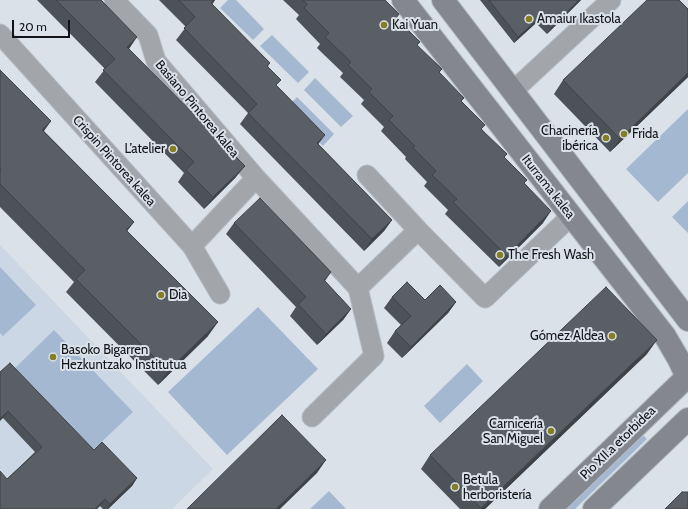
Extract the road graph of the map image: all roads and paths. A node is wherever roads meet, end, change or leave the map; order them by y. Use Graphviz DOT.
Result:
graph roads {
  1 [pos="114,0"];
  2 [pos="403,0"];
  3 [pos="443,0"];
  4 [pos="611,0"];
  5 [pos="0,34"];
  6 [pos="513,91"];
  7 [pos="367,175"];
  8 [pos="256,178"];
  9 [pos="571,216"];
  10 [pos="418,230"];
  11 [pos="192,246"];
  12 [pos="358,288"];
  13 [pos="220,294"];
  14 [pos="688,320"];
  15 [pos="687,378"];
  16 [pos="312,417"];
  17 [pos="688,419"];
  18 [pos="550,509"];
  19 [pos="594,509"];
  1 -- 8 [label="street, Basiano Pintorea kalea"];
  2 -- 9 [label="street, Iturrama kalea"];
  3 -- 6 [label="street"];
  4 -- 6 [label="street"];
  5 -- 11 [label="street, Crispin Pintorea kalea"];
  6 -- 14 [label="street"];
  7 -- 10 [label="street"];
  8 -- 11 [label="street"];
  8 -- 12 [label="street, Basiano Pintorea kalea"];
  9 -- 10 [label="street"];
  9 -- 15 [label="street, Iturrama kalea"];
  10 -- 12 [label="street"];
  11 -- 13 [label="street, Crispin Pintorea kalea"];
  12 -- 16 [label="street"];
  15 -- 18 [label="street, Pio XII.a etorbidea"];
  17 -- 19 [label="street"];
}
